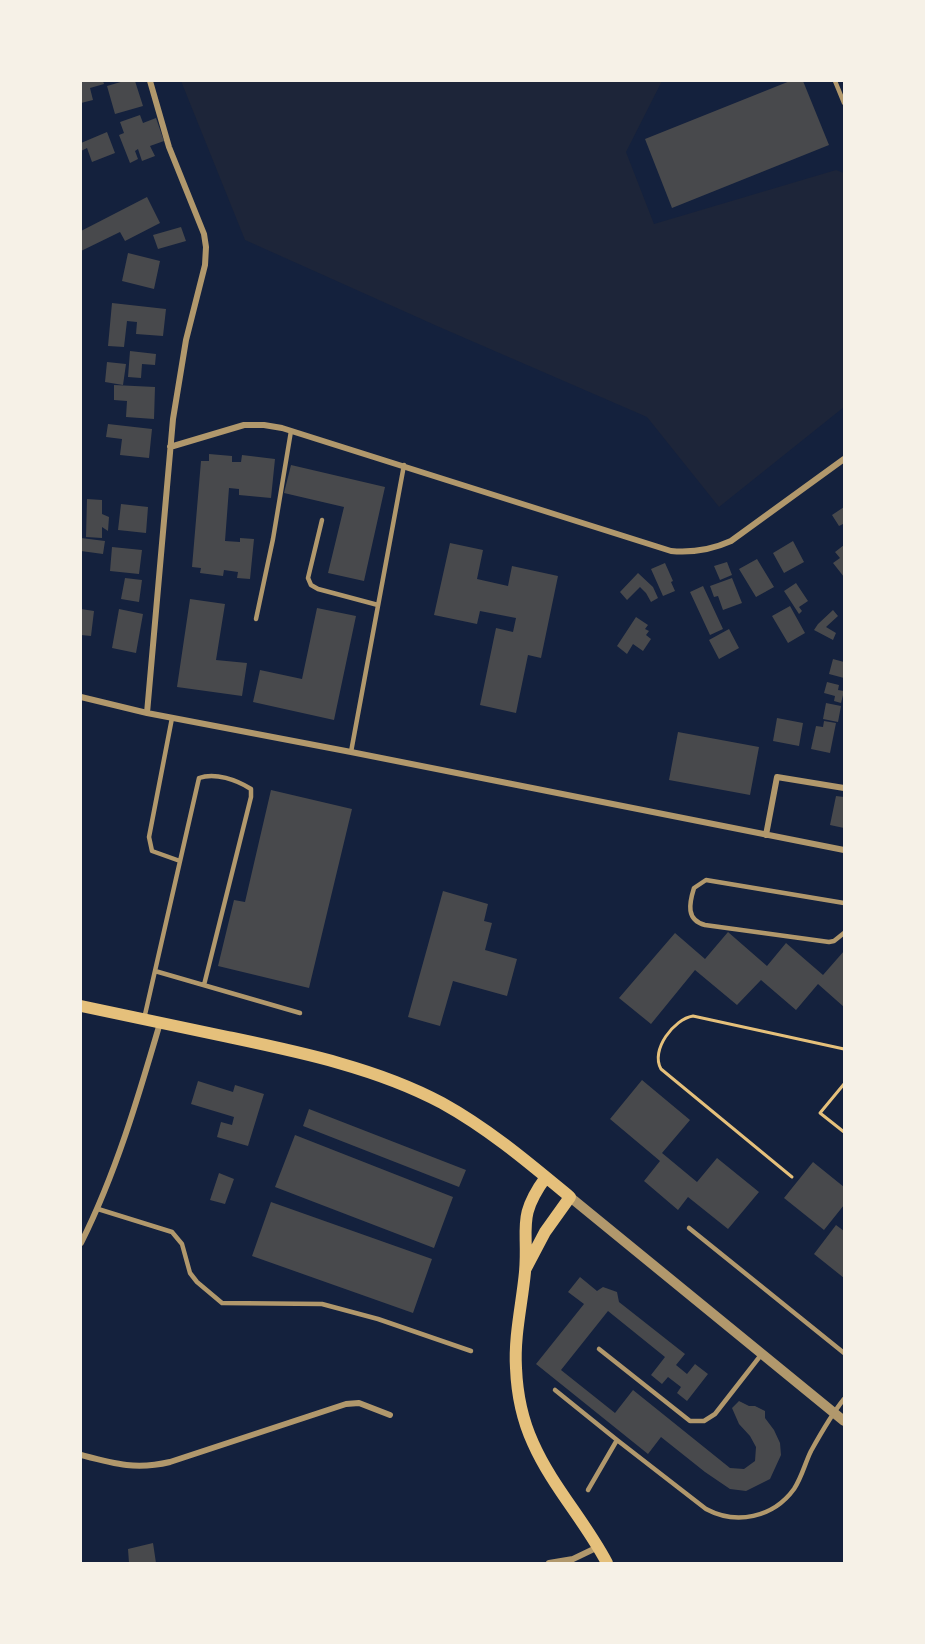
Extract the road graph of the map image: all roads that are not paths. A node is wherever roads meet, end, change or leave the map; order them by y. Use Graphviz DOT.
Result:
graph roads {
  1 [pos="150,81"];
  2 [pos="835,81"];
  3 [pos="844,103"];
  4 [pos="291,431"];
  5 [pos="170,447"];
  6 [pos="844,459"];
  7 [pos="404,465"];
  8 [pos="322,520"];
  9 [pos="378,605"];
  10 [pos="256,619"];
  11 [pos="81,697"];
  12 [pos="147,713"];
  13 [pos="172,718"];
  14 [pos="351,752"];
  15 [pos="844,788"];
  16 [pos="766,835"];
  17 [pos="844,850"];
  18 [pos="180,861"];
  19 [pos="844,903"];
  20 [pos="844,933"];
  21 [pos="155,971"];
  22 [pos="204,985"];
  23 [pos="81,1006"];
  24 [pos="300,1012"];
  25 [pos="144,1020"];
  26 [pos="160,1023"];
  27 [pos="546,1177"];
  28 [pos="570,1197"];
  29 [pos="98,1209"];
  30 [pos="689,1228"];
  31 [pos="81,1243"];
  32 [pos="525,1270"];
  33 [pos="599,1349"];
  34 [pos="471,1351"];
  35 [pos="844,1353"];
  36 [pos="761,1354"];
  37 [pos="555,1390"];
  38 [pos="844,1399"];
  39 [pos="834,1412"];
  40 [pos="390,1415"];
  41 [pos="844,1421"];
  42 [pos="617,1440"];
  43 [pos="81,1455"];
  44 [pos="588,1490"];
  45 [pos="598,1547"];
  46 [pos="549,1563"];
  47 [pos="607,1563"];
  1 -- 5 [label="street"];
  2 -- 3 [label="lane"];
  4 -- 5 [label="street"];
  4 -- 7 [label="street"];
  4 -- 10 [label="lane"];
  5 -- 12 [label="street"];
  6 -- 7 [label="street"];
  7 -- 9 [label="lane"];
  8 -- 9 [label="lane"];
  9 -- 14 [label="lane"];
  11 -- 12 [label="street"];
  12 -- 13 [label="street"];
  13 -- 14 [label="street"];
  13 -- 18 [label="lane"];
  14 -- 16 [label="street"];
  15 -- 16 [label="street"];
  16 -- 17 [label="street"];
  18 -- 21 [label="lane"];
  18 -- 22 [label="lane"];
  19 -- 20 [label="lane"];
  21 -- 22 [label="lane"];
  21 -- 25 [label="lane"];
  22 -- 24 [label="lane"];
  23 -- 25 [label="main road"];
  25 -- 26 [label="main road"];
  26 -- 27 [label="main road"];
  26 -- 29 [label="street"];
  27 -- 28 [label="main road"];
  27 -- 32 [label="main road"];
  28 -- 32 [label="main road"];
  28 -- 36 [label="street"];
  29 -- 31 [label="street"];
  29 -- 34 [label="lane"];
  30 -- 35 [label="lane"];
  32 -- 45 [label="main road"];
  33 -- 36 [label="lane"];
  36 -- 39 [label="street"];
  37 -- 42 [label="lane"];
  38 -- 39 [label="lane"];
  39 -- 41 [label="street"];
  39 -- 42 [label="lane"];
  40 -- 43 [label="street"];
  42 -- 44 [label="lane"];
  45 -- 46 [label="street"];
  45 -- 47 [label="main road"];
}
